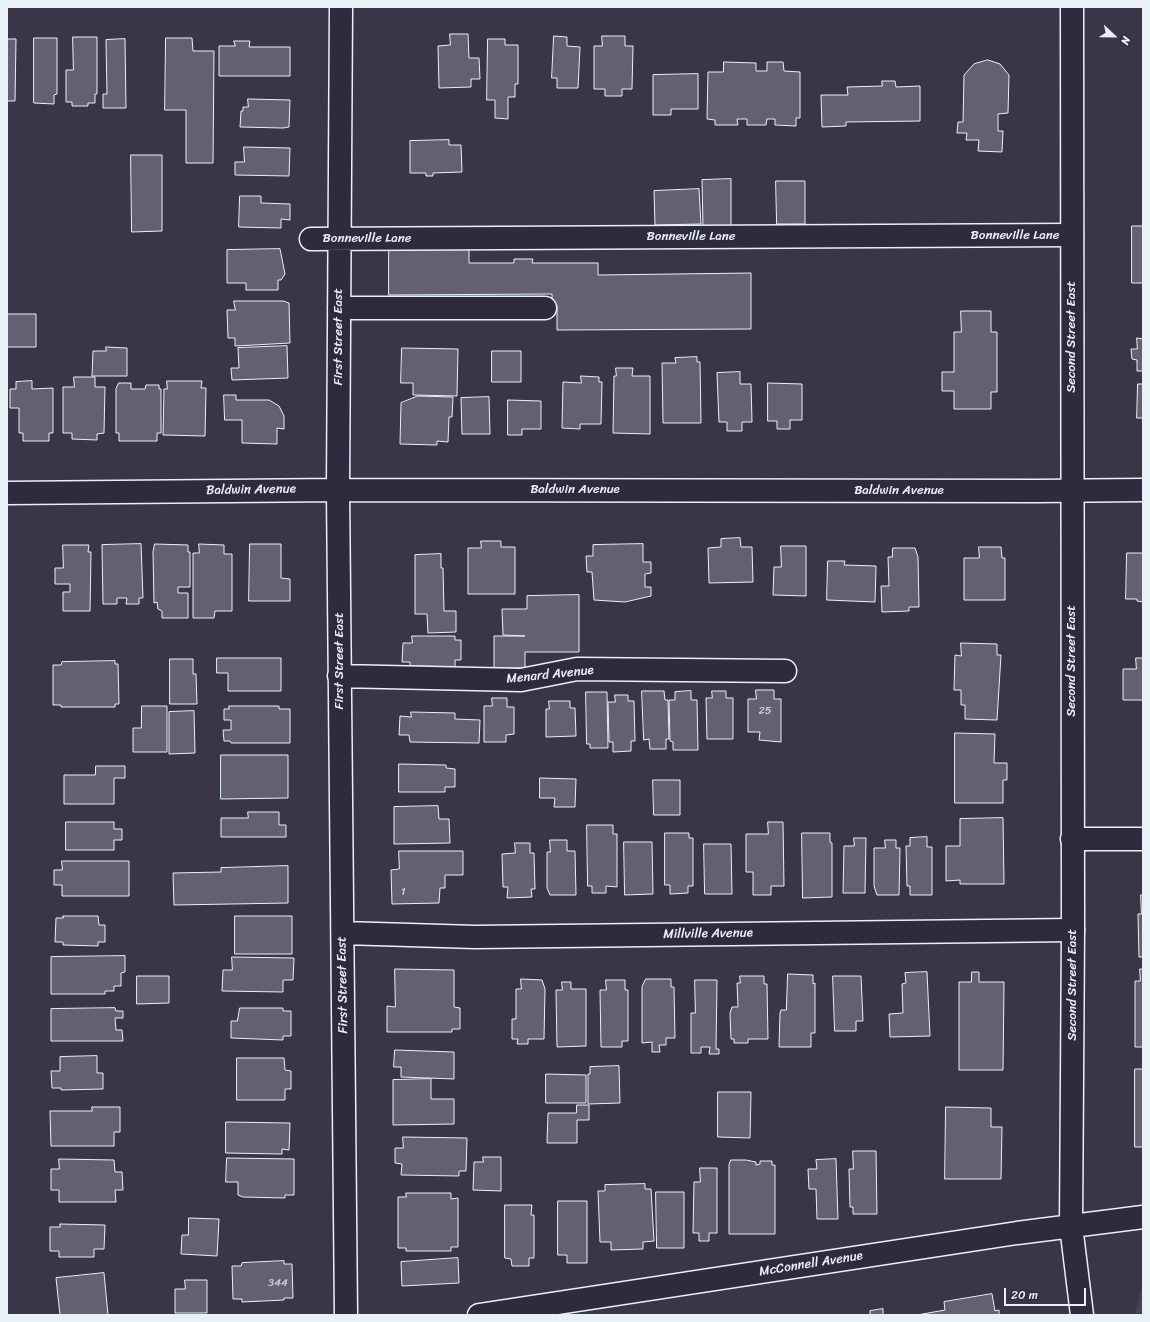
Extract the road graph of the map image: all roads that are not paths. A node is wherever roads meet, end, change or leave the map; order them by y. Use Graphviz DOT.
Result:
graph roads {
  1 [pos="341,7"];
  2 [pos="1072,7"];
  3 [pos="1072,236"];
  4 [pos="310,239"];
  5 [pos="340,239"];
  6 [pos="339,308"];
  7 [pos="545,308"];
  8 [pos="338,490"];
  9 [pos="1143,490"];
  10 [pos="1072,491"];
  11 [pos="7,493"];
  12 [pos="785,671"];
  13 [pos="340,676"];
  14 [pos="1072,839"];
  15 [pos="1143,839"];
  16 [pos="1073,930"];
  17 [pos="343,933"];
  18 [pos="1143,1217"];
  19 [pos="1071,1226"];
  20 [pos="346,1315"];
  21 [pos="479,1315"];
  22 [pos="1082,1315"];
  1 -- 5 [label="street, First Street East"];
  2 -- 3 [label="street, Second Street East"];
  3 -- 5 [label="street, Bonneville Lane"];
  3 -- 10 [label="street, Second Street East"];
  4 -- 5 [label="street, Bonneville Lane"];
  5 -- 6 [label="street, First Street East"];
  6 -- 7 [label="street"];
  6 -- 8 [label="street, First Street East"];
  8 -- 10 [label="street, Baldwin Avenue"];
  8 -- 11 [label="street, Baldwin Avenue"];
  8 -- 13 [label="street, First Street East"];
  9 -- 10 [label="street, Baldwin Avenue"];
  10 -- 14 [label="street, Second Street East"];
  12 -- 13 [label="street, Menard Avenue"];
  13 -- 17 [label="street, First Street East"];
  14 -- 15 [label="street"];
  14 -- 16 [label="street, Second Street East"];
  16 -- 17 [label="street, Millville Avenue"];
  16 -- 19 [label="street, Second Street East"];
  17 -- 20 [label="street, First Street East"];
  18 -- 19 [label="street, McConnell Avenue"];
  19 -- 21 [label="street, McConnell Avenue"];
  19 -- 22 [label="street, Second Street East"];
}
